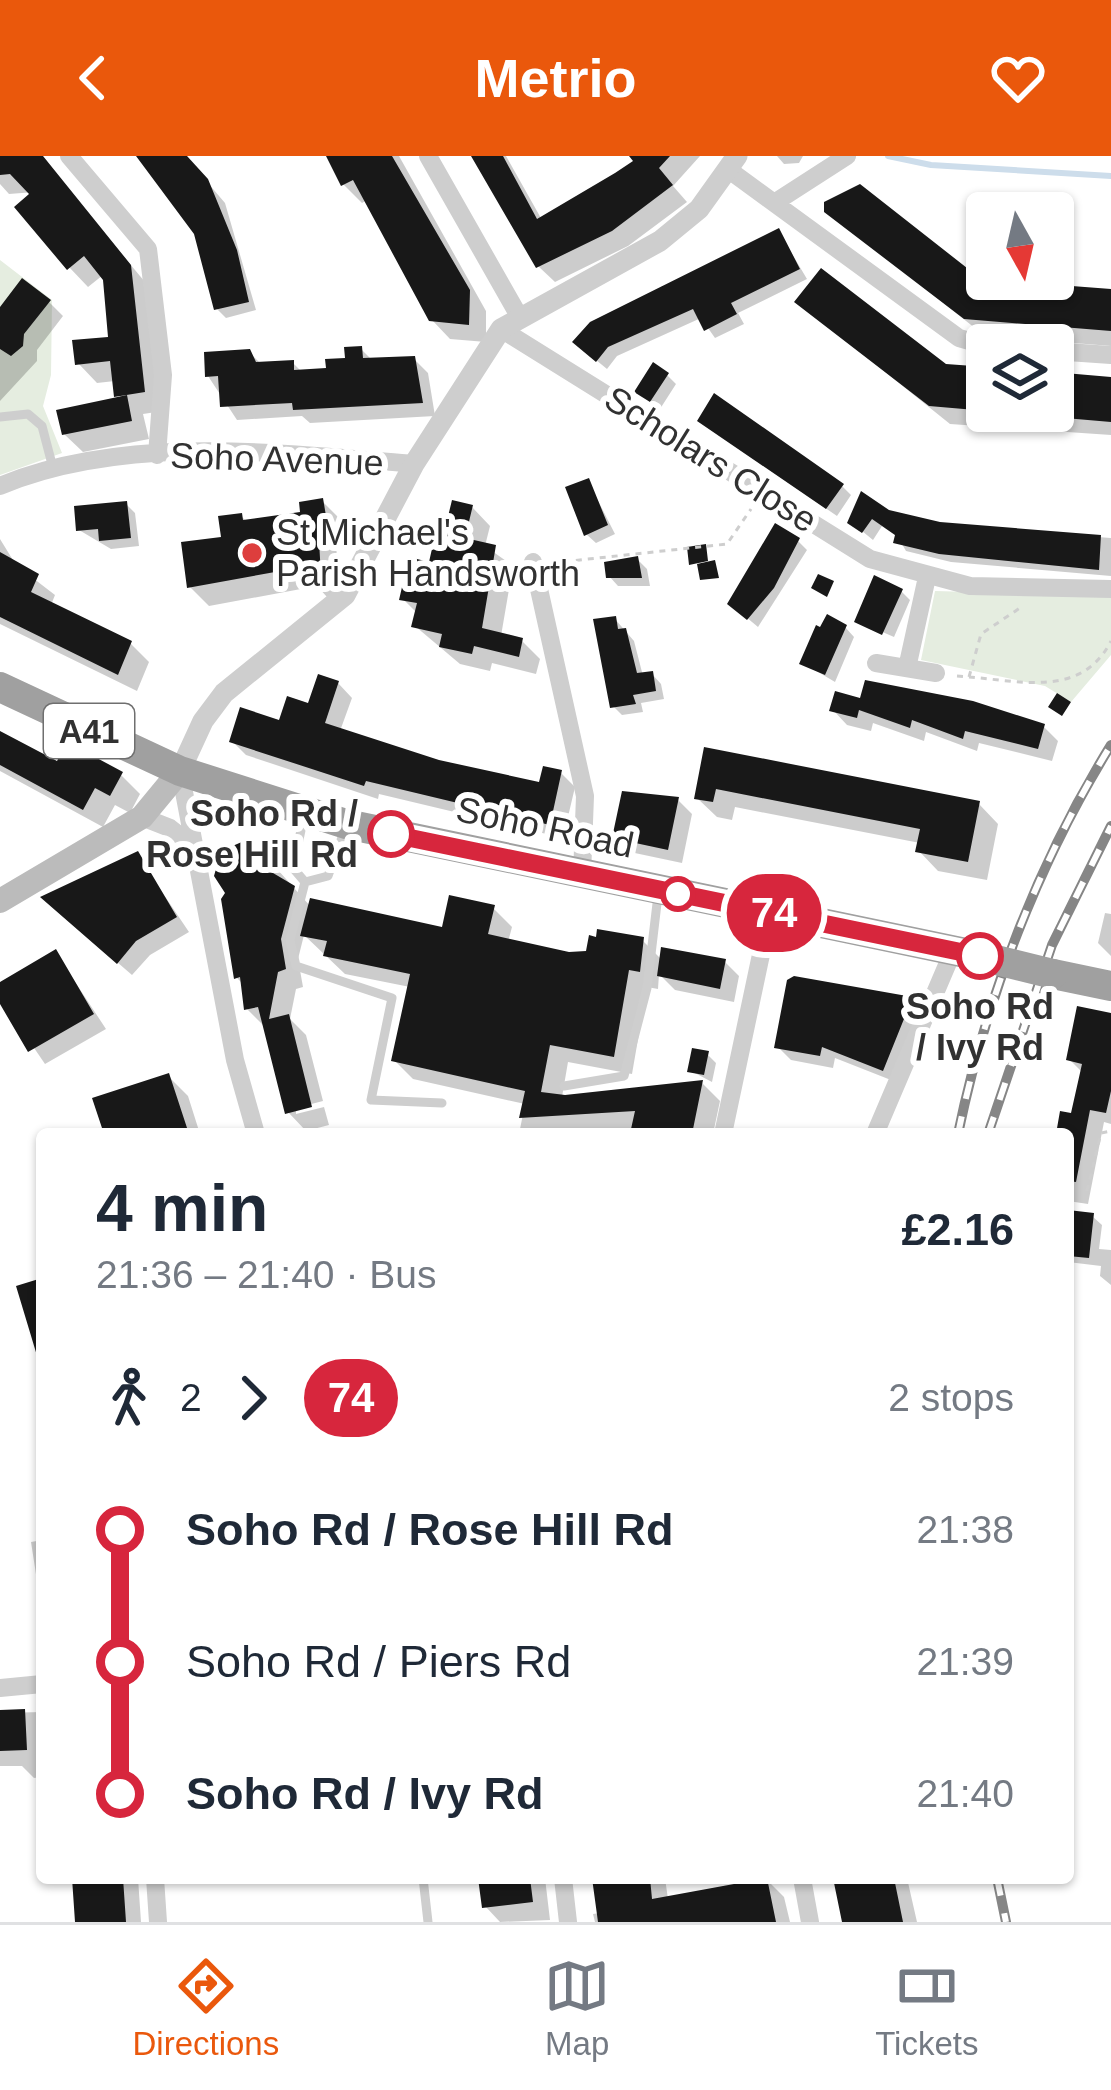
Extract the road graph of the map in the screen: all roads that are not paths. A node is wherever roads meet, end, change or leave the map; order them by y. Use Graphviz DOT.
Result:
graph roads {
  1 [pos="70,156"];
  2 [pos="428,156"];
  3 [pos="847,156"];
  4 [pos="733,163"];
  5 [pos="773,203"];
  6 [pos="510,322"];
  7 [pos="966,340"];
  8 [pos="1074,353"];
  9 [pos="1111,356"];
  10 [pos="0,417"];
  11 [pos="157,455"];
  12 [pos="414,464"];
  13 [pos="53,468"];
  14 [pos="0,486"];
  15 [pos="532,562"];
  16 [pos="927,577"];
  17 [pos="1111,589"];
  18 [pos="877,663"];
  19 [pos="907,668"];
  20 [pos="936,673"];
  21 [pos="0,687"];
  22 [pos="180,771"];
  23 [pos="305,812"];
  24 [pos="142,817"];
  25 [pos="346,824"];
  26 [pos="193,846"];
  27 [pos="582,875"];
  28 [pos="305,882"];
  29 [pos="658,890"];
  30 [pos="0,901"];
  31 [pos="770,912"];
  32 [pos="967,954"];
  33 [pos="1111,986"];
  34 [pos="563,1086"];
  35 [pos="442,1103"];
  36 [pos="254,1128"];
  37 [pos="724,1128"];
  38 [pos="878,1128"];
  39 [pos="36,1685"];
  40 [pos="0,1688"];
  41 [pos="155,1884"];
  42 [pos="424,1884"];
  43 [pos="564,1884"];
  44 [pos="803,1884"];
  45 [pos="158,1922"];
  46 [pos="428,1922"];
  47 [pos="568,1922"];
  48 [pos="810,1922"];
  1 -- 11 [label="street"];
  2 -- 6 [label="street"];
  3 -- 5 [label="street"];
  4 -- 5 [label="street"];
  4 -- 6 [label="street"];
  5 -- 7 [label="street"];
  6 -- 12 [label="street"];
  6 -- 16 [label="street, Scholars Close"];
  8 -- 9 [label="street"];
  10 -- 13 [label="lane"];
  11 -- 12 [label="street, Soho Avenue"];
  11 -- 13 [label="street, Soho Avenue"];
  12 -- 22 [label="street"];
  13 -- 14 [label="street, Soho Avenue"];
  15 -- 27 [label="street"];
  16 -- 17 [label="street, Scholars Close"];
  16 -- 19 [label="street"];
  18 -- 19 [label="street"];
  19 -- 20 [label="street"];
  21 -- 22 [label="highway, A41"];
  22 -- 23 [label="highway, Soho Road / A41"];
  22 -- 24 [label="main road"];
  22 -- 26 [label="street"];
  23 -- 25 [label="highway, Soho Road / A41"];
  23 -- 28 [label="lane"];
  24 -- 26 [label="street"];
  24 -- 30 [label="main road"];
  25 -- 27 [label="highway, Soho Road / A41"];
  25 -- 28 [label="lane"];
  26 -- 36 [label="street"];
  27 -- 29 [label="highway, Soho Road / A41"];
  28 -- 35 [label="lane"];
  29 -- 31 [label="highway, Soho Road / A41"];
  29 -- 34 [label="lane"];
  31 -- 32 [label="highway, Soho Road / A41"];
  31 -- 37 [label="street"];
  32 -- 33 [label="highway, Soho Road / A41, bridge"];
  32 -- 38 [label="street"];
  39 -- 40 [label="street"];
  41 -- 45 [label="street"];
  42 -- 46 [label="lane"];
  43 -- 47 [label="street"];
  44 -- 48 [label="street"];
}
